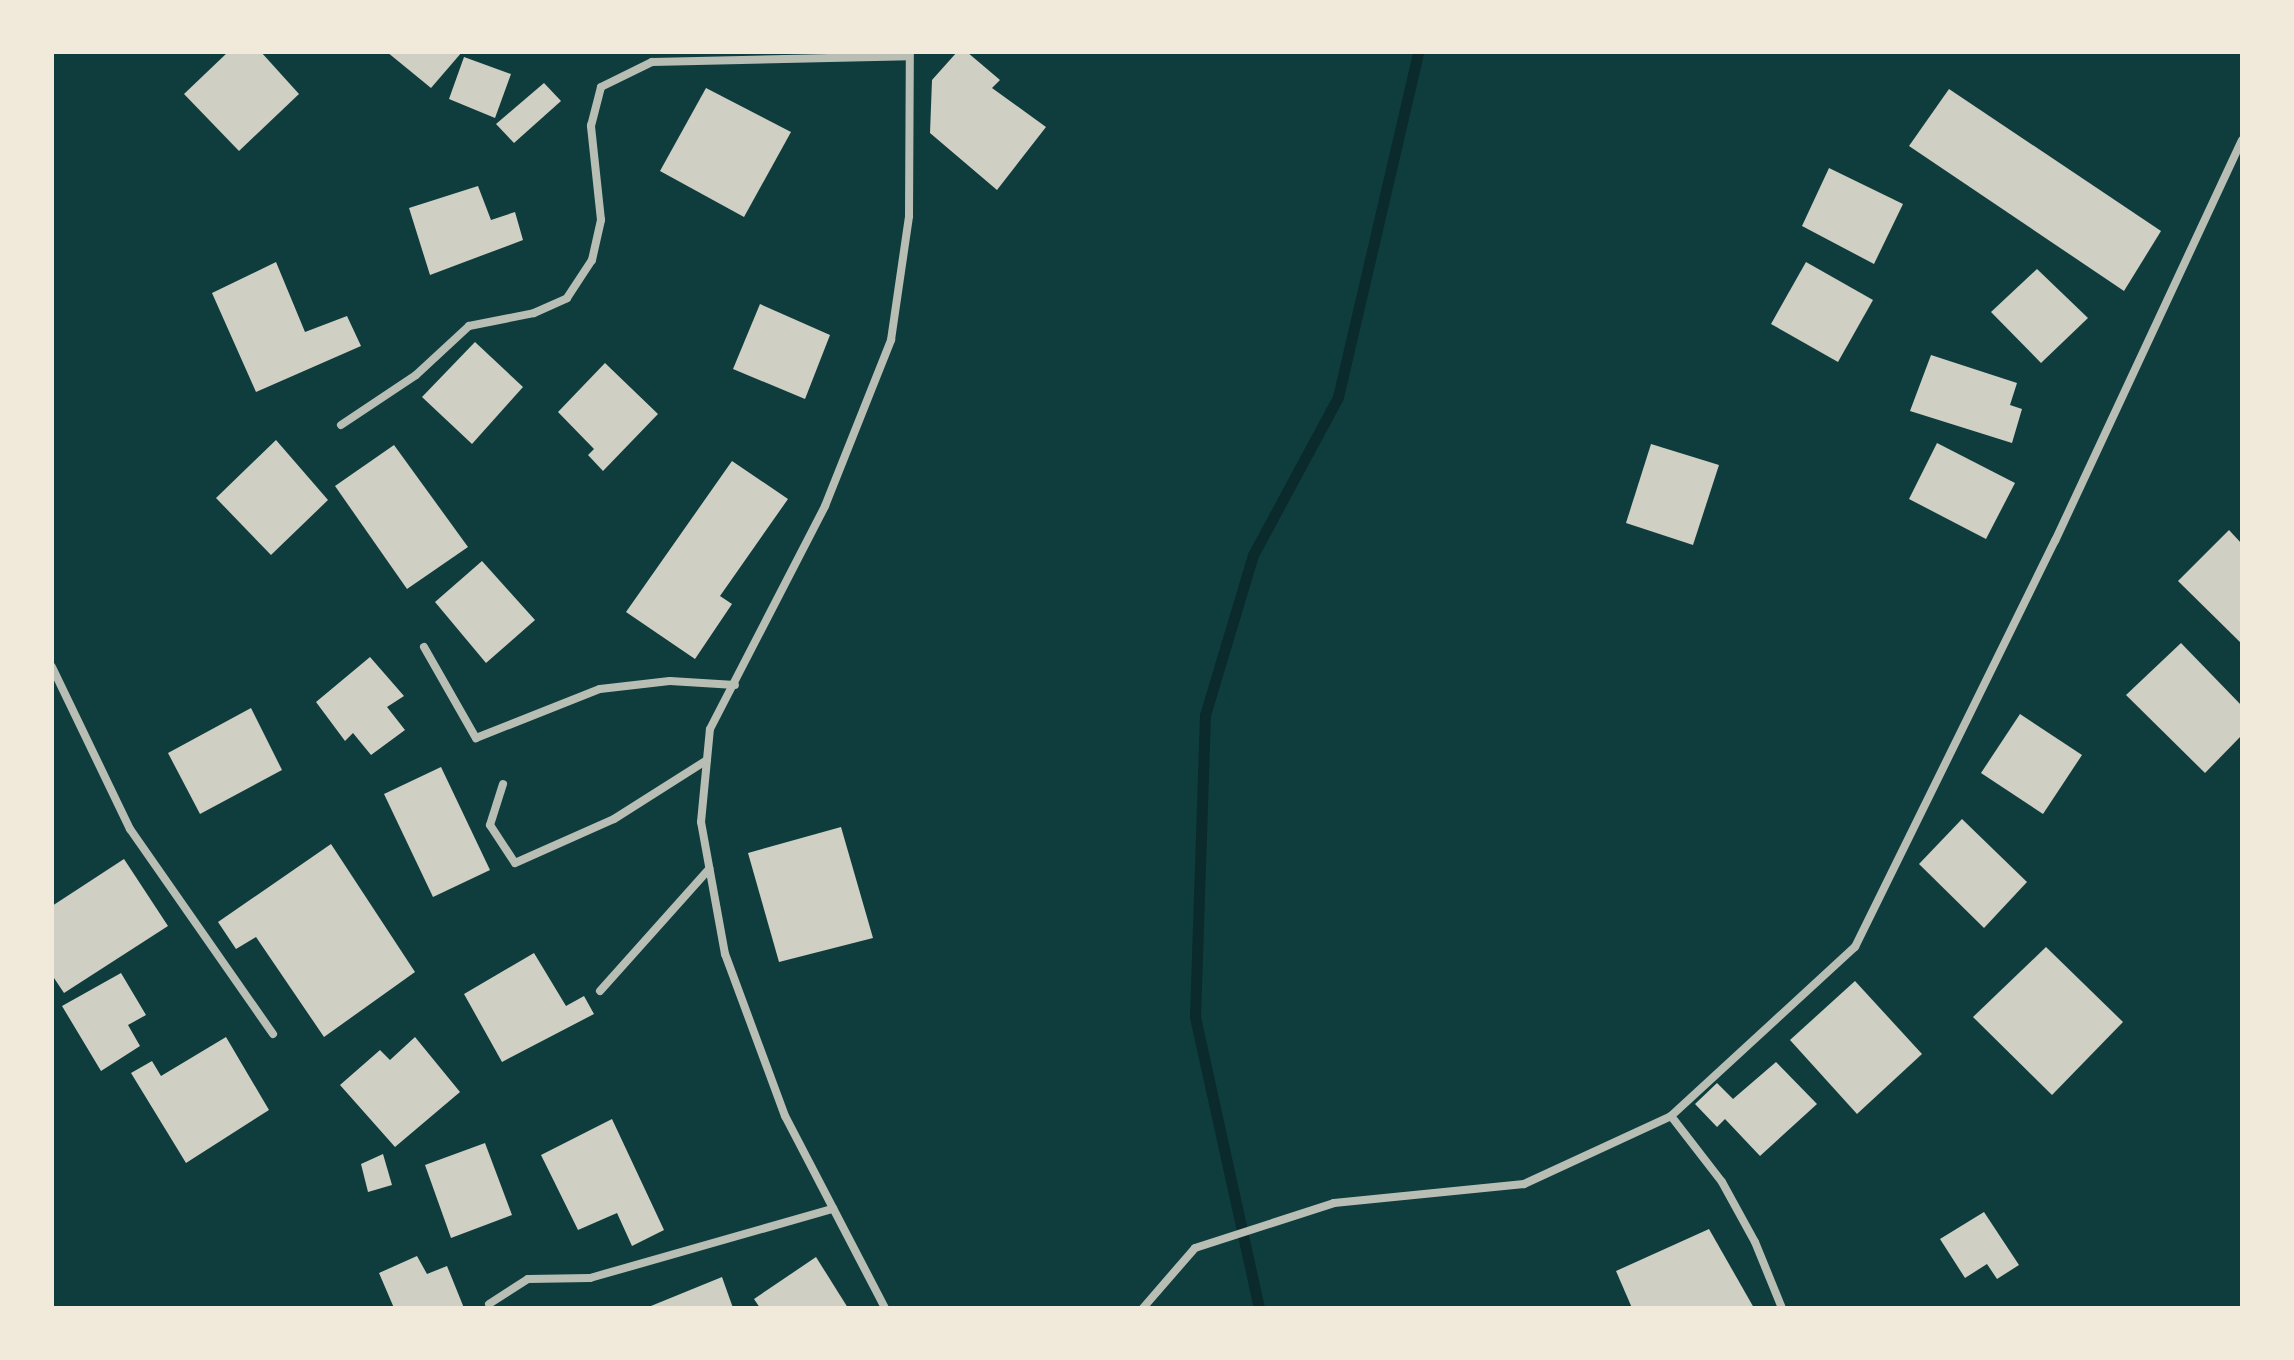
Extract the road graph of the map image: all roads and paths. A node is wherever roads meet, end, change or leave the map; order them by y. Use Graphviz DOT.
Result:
graph roads {
  1 [pos="910,54"];
  2 [pos="2242,140"];
  3 [pos="341,425"];
  4 [pos="424,647"];
  5 [pos="52,667"];
  6 [pos="735,685"];
  7 [pos="707,760"];
  8 [pos="503,784"];
  9 [pos="709,869"];
  10 [pos="600,991"];
  11 [pos="273,1034"];
  12 [pos="1671,1116"];
  13 [pos="833,1209"];
  14 [pos="489,1304"];
  15 [pos="885,1308"];
  16 [pos="1143,1308"];
  17 [pos="1782,1308"];
  1 -- 3 [label="street"];
  1 -- 6 [label="street"];
  2 -- 12 [label="street"];
  4 -- 6 [label="street"];
  5 -- 11 [label="street"];
  6 -- 7 [label="street"];
  7 -- 8 [label="street"];
  7 -- 9 [label="street"];
  9 -- 10 [label="street"];
  9 -- 13 [label="street"];
  12 -- 16 [label="street"];
  12 -- 17 [label="street"];
  13 -- 14 [label="street"];
  13 -- 15 [label="street"];
}
